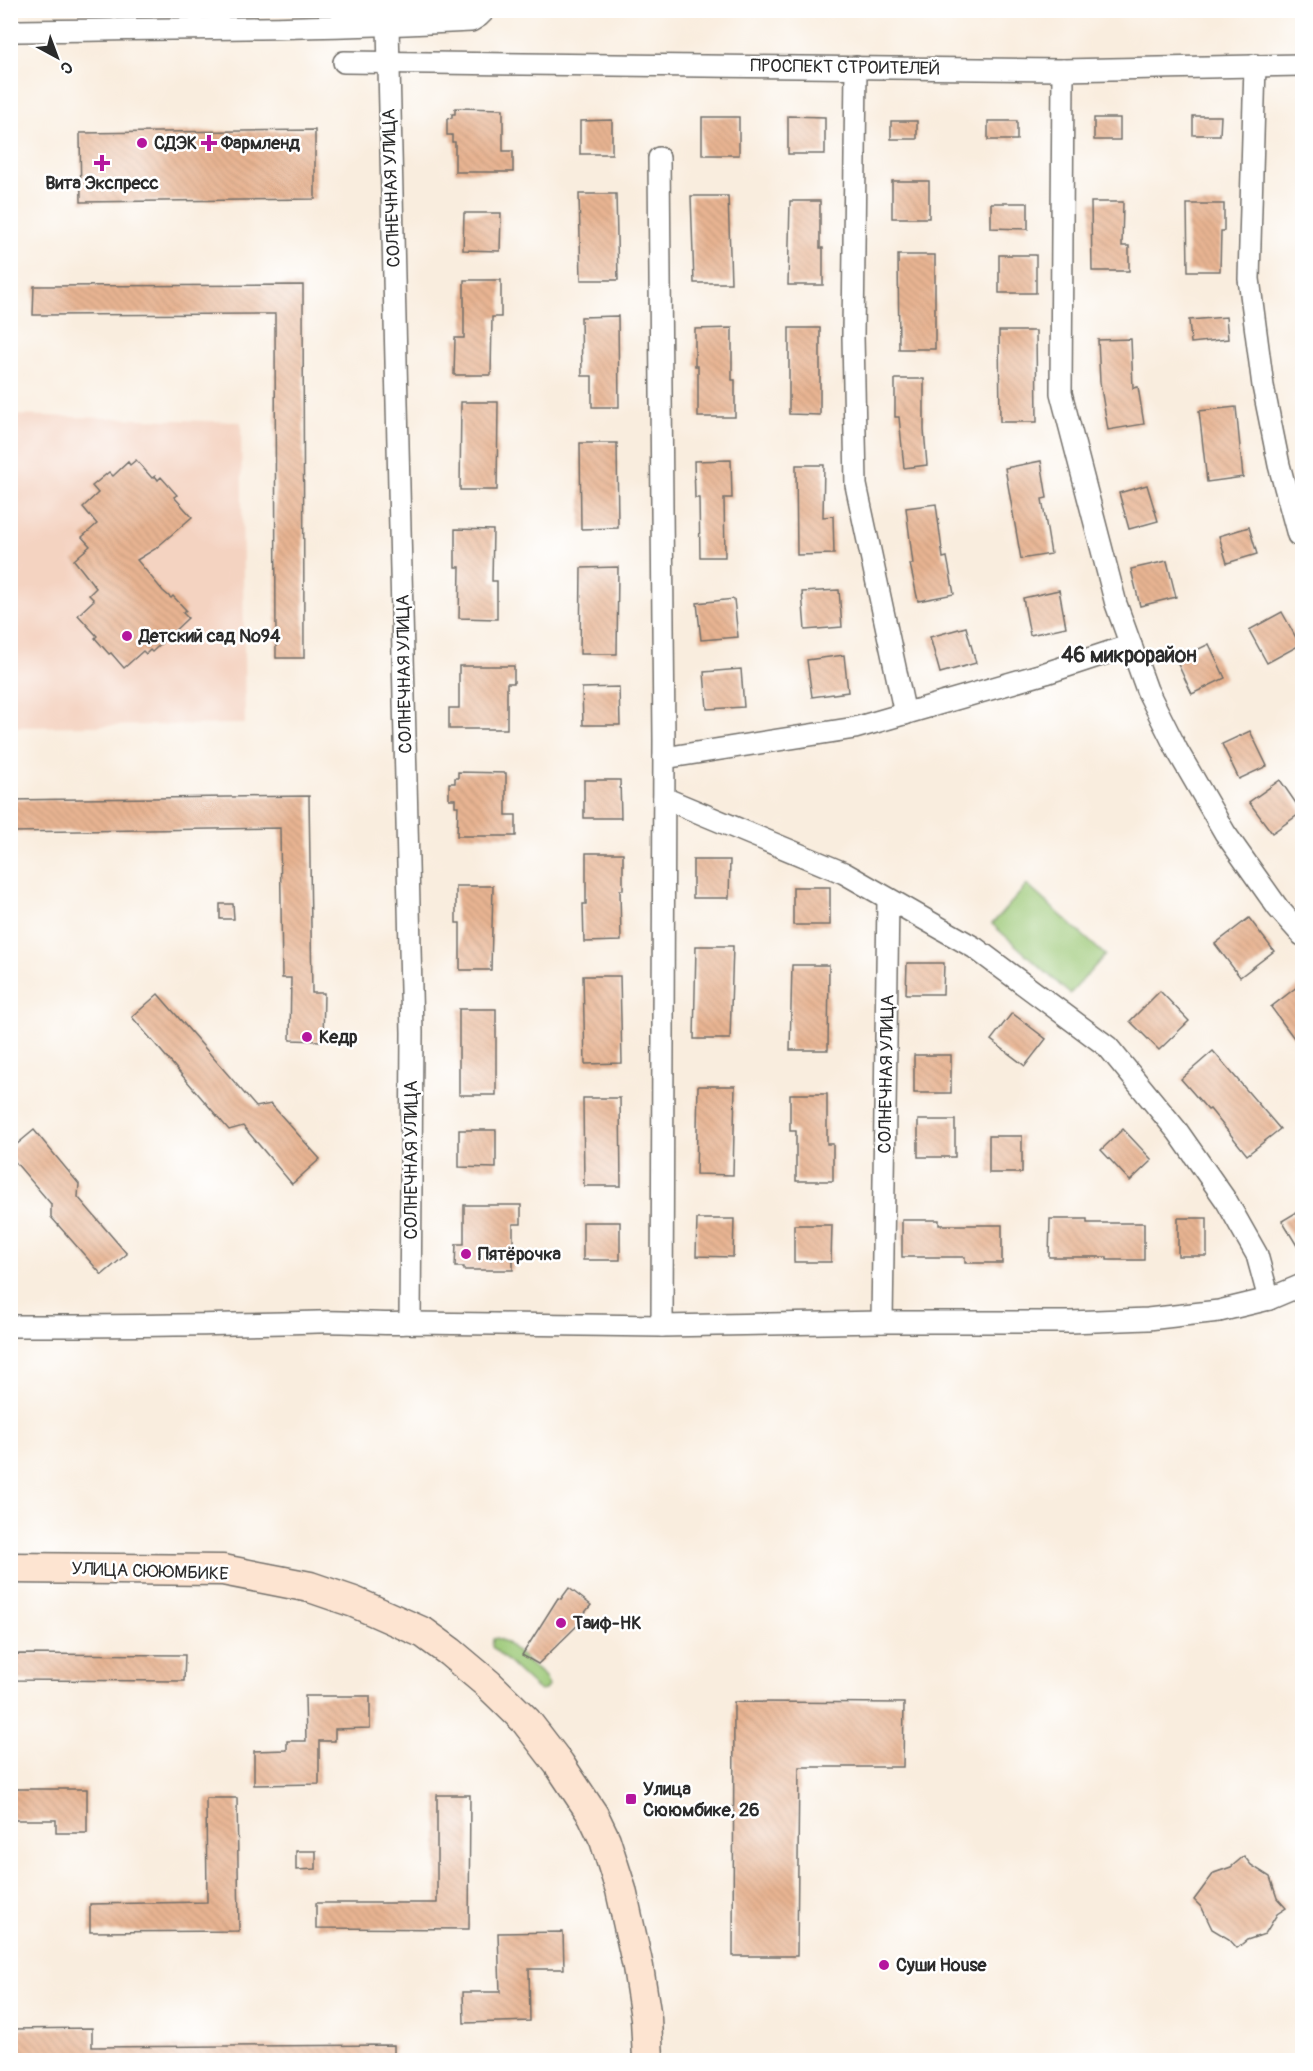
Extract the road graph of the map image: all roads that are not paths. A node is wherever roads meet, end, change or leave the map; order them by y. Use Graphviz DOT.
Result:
graph roads {
  1 [pos="485,10"];
  2 [pos="388,26"];
  3 [pos="10,30"];
  4 [pos="388,61"];
  5 [pos="344,62"];
  6 [pos="1255,65"];
  7 [pos="1302,65"];
  8 [pos="856,67"];
  9 [pos="1063,70"];
  10 [pos="659,158"];
  11 [pos="1298,535"];
  12 [pos="1131,645"];
  13 [pos="905,714"];
  14 [pos="664,758"];
  15 [pos="664,798"];
  16 [pos="888,899"];
  17 [pos="1302,934"];
  18 [pos="1302,1285"];
  19 [pos="1269,1299"];
  20 [pos="882,1322"];
  21 [pos="410,1323"];
  22 [pos="10,1326"];
  23 [pos="662,1326"];
  24 [pos="10,1568"];
  25 [pos="648,2061"];
  1 -- 2 [label="street"];
  2 -- 3 [label="street"];
  2 -- 4 [label="street, СОЛНЕЧНАЯ УЛИЦА"];
  4 -- 5 [label="street, ПРОСПЕКТ СТРОИТЕЛЕЙ"];
  4 -- 8 [label="street, ПРОСПЕКТ СТРОИТЕЛЕЙ"];
  4 -- 21 [label="street, СОЛНЕЧНАЯ УЛИЦА"];
  6 -- 7 [label="street, ПРОСПЕКТ СТРОИТЕЛЕЙ"];
  6 -- 9 [label="street, ПРОСПЕКТ СТРОИТЕЛЕЙ"];
  6 -- 11 [label="street"];
  8 -- 9 [label="street, ПРОСПЕКТ СТРОИТЕЛЕЙ"];
  8 -- 13 [label="street"];
  9 -- 12 [label="street"];
  10 -- 14 [label="street"];
  12 -- 13 [label="street"];
  12 -- 17 [label="street"];
  13 -- 14 [label="street"];
  14 -- 15 [label="street"];
  15 -- 16 [label="street"];
  15 -- 23 [label="street"];
  16 -- 19 [label="street"];
  16 -- 20 [label="street, СОЛНЕЧНАЯ УЛИЦА"];
  18 -- 19 [label="street"];
  19 -- 20 [label="street"];
  20 -- 23 [label="street"];
  21 -- 22 [label="street"];
  21 -- 23 [label="street"];
  24 -- 25 [label="street, УЛИЦА СЮЮМБИКЕ"];
}
